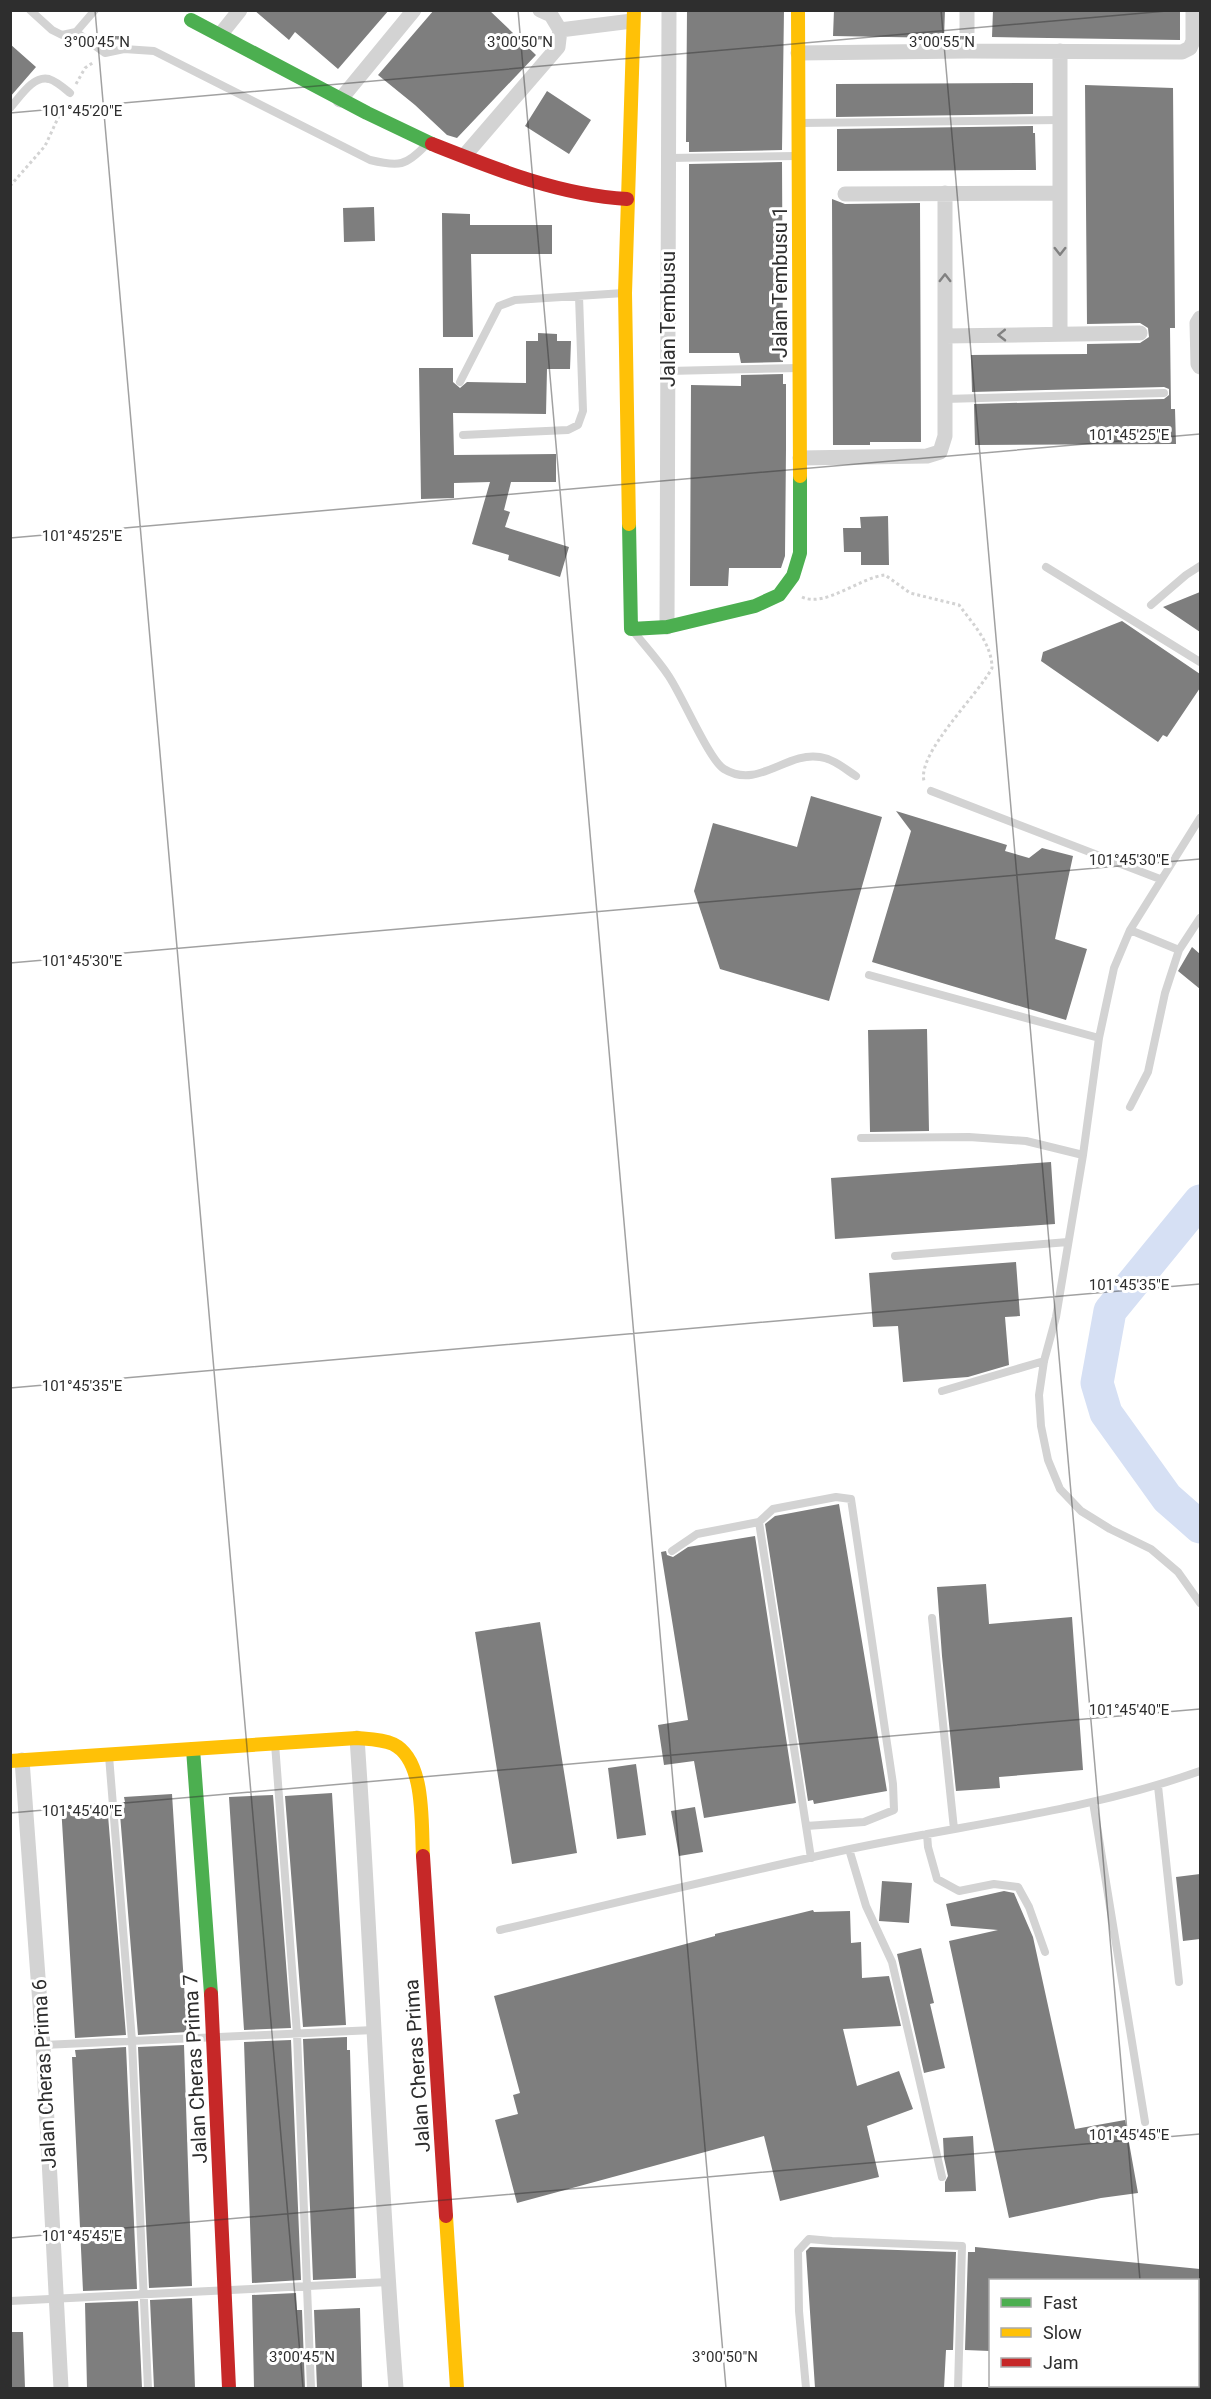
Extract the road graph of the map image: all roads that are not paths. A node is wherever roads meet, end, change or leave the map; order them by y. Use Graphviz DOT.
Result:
graph roads {
  1 [pos="30,10"];
  2 [pos="94,10"];
  3 [pos="240,10"];
  4 [pos="414,10"];
  5 [pos="540,10"];
  6 [pos="669,10"];
  7 [pos="798,10"];
  8 [pos="967,10"];
  9 [pos="1193,10"];
  10 [pos="633,16"];
  11 [pos="191,20"];
  12 [pos="560,30"];
  13 [pos="76,32"];
  14 [pos="220,34"];
  15 [pos="967,51"];
  16 [pos="1060,51"];
  17 [pos="798,53"];
  18 [pos="70,93"];
  19 [pos="340,100"];
  20 [pos="10,108"];
  21 [pos="1060,120"];
  22 [pos="798,123"];
  23 [pos="428,143"];
  24 [pos="465,155"];
  25 [pos="799,156"];
  26 [pos="669,158"];
  27 [pos="945,193"];
  28 [pos="1060,193"];
  29 [pos="845,194"];
  30 [pos="627,199"];
  31 [pos="625,293"];
  32 [pos="579,296"];
  33 [pos="1200,318"];
  34 [pos="1140,333"];
  35 [pos="1060,334"];
  36 [pos="945,336"];
  37 [pos="800,368"];
  38 [pos="1200,368"];
  39 [pos="668,371"];
  40 [pos="460,382"];
  41 [pos="1164,393"];
  42 [pos="944,399"];
  43 [pos="463,435"];
  44 [pos="800,458"];
  45 [pos="1200,566"];
  46 [pos="1046,567"];
  47 [pos="1151,605"];
  48 [pos="667,627"];
  49 [pos="631,629"];
  50 [pos="1200,662"];
  51 [pos="856,776"];
  52 [pos="931,790"];
  53 [pos="1200,818"];
  54 [pos="1160,879"];
  55 [pos="1200,918"];
  56 [pos="1130,930"];
  57 [pos="1179,950"];
  58 [pos="869,975"];
  59 [pos="1099,1038"];
  60 [pos="1130,1107"];
  61 [pos="861,1138"];
  62 [pos="1083,1155"];
  63 [pos="1068,1242"];
  64 [pos="895,1256"];
  65 [pos="1044,1360"];
  66 [pos="942,1391"];
  67 [pos="759,1522"];
  68 [pos="672,1551"];
  69 [pos="1200,1603"];
  70 [pos="932,1618"];
  71 [pos="357,1738"];
  72 [pos="275,1743"];
  73 [pos="193,1749"];
  74 [pos="109,1754"];
  75 [pos="16,1760"];
  76 [pos="1200,1770"];
  77 [pos="1158,1786"];
  78 [pos="1093,1802"];
  79 [pos="806,1826"];
  80 [pos="954,1829"];
  81 [pos="927,1834"];
  82 [pos="849,1849"];
  83 [pos="811,1858"];
  84 [pos="500,1930"];
  85 [pos="1044,1952"];
  86 [pos="1179,1982"];
  87 [pos="375,2030"];
  88 [pos="297,2034"];
  89 [pos="214,2037"];
  90 [pos="132,2041"];
  91 [pos="43,2045"];
  92 [pos="1145,2122"];
  93 [pos="942,2177"];
  94 [pos="388,2282"];
  95 [pos="306,2286"];
  96 [pos="225,2290"];
  97 [pos="145,2294"];
  98 [pos="56,2299"];
  99 [pos="10,2301"];
  100 [pos="61,2388"];
  101 [pos="148,2388"];
  102 [pos="229,2388"];
  103 [pos="311,2388"];
  104 [pos="396,2388"];
  105 [pos="457,2388"];
  106 [pos="806,2388"];
  107 [pos="958,2388"];
  1 -- 13 [label="lane"];
  2 -- 13 [label="lane"];
  3 -- 14 [label="street"];
  4 -- 19 [label="street"];
  5 -- 12 [label="street"];
  6 -- 26 [label="street, Jalan Tembusu"];
  7 -- 17 [label="street, Jalan Tembusu 1"];
  8 -- 15 [label="street"];
  9 -- 16 [label="street"];
  10 -- 12 [label="street"];
  10 -- 30 [label="street"];
  11 -- 14 [label="street"];
  12 -- 24 [label="street"];
  13 -- 23 [label="lane"];
  14 -- 19 [label="street"];
  15 -- 16 [label="street"];
  15 -- 17 [label="street"];
  16 -- 21 [label="street"];
  17 -- 22 [label="street, Jalan Tembusu 1"];
  18 -- 20 [label="lane"];
  19 -- 23 [label="street"];
  21 -- 22 [label="lane"];
  21 -- 28 [label="street"];
  22 -- 25 [label="street, Jalan Tembusu 1"];
  23 -- 24 [label="street"];
  24 -- 30 [label="street"];
  25 -- 26 [label="lane"];
  25 -- 37 [label="street, Jalan Tembusu 1"];
  26 -- 39 [label="street, Jalan Tembusu"];
  27 -- 28 [label="street"];
  27 -- 29 [label="street"];
  36 -- 27 [label="street, one-way"];
  28 -- 35 [label="street, one-way"];
  30 -- 31 [label="street"];
  31 -- 32 [label="lane"];
  31 -- 49 [label="street"];
  32 -- 40 [label="lane"];
  32 -- 43 [label="lane"];
  33 -- 38 [label="street"];
  34 -- 35 [label="street"];
  35 -- 36 [label="street, one-way"];
  36 -- 42 [label="street"];
  37 -- 39 [label="lane"];
  37 -- 44 [label="street, Jalan Tembusu 1"];
  39 -- 48 [label="street, Jalan Tembusu"];
  41 -- 42 [label="lane"];
  42 -- 44 [label="street"];
  44 -- 48 [label="street, Jalan Tembusu 1"];
  45 -- 47 [label="lane"];
  46 -- 50 [label="lane"];
  48 -- 49 [label="street"];
  49 -- 51 [label="lane"];
  52 -- 54 [label="lane"];
  53 -- 54 [label="lane"];
  54 -- 56 [label="lane"];
  55 -- 57 [label="lane"];
  56 -- 57 [label="lane"];
  56 -- 59 [label="lane"];
  57 -- 60 [label="lane"];
  58 -- 59 [label="lane"];
  59 -- 62 [label="lane"];
  61 -- 62 [label="lane"];
  62 -- 63 [label="lane"];
  63 -- 64 [label="lane"];
  63 -- 65 [label="lane"];
  65 -- 66 [label="lane"];
  65 -- 69 [label="lane"];
  67 -- 68 [label="lane"];
  67 -- 79 [label="lane"];
  67 -- 79 [label="lane"];
  70 -- 80 [label="lane"];
  71 -- 72 [label="street"];
  71 -- 87 [label="street"];
  71 -- 105 [label="street, Jalan Cheras Prima"];
  72 -- 73 [label="street"];
  72 -- 88 [label="lane"];
  73 -- 74 [label="street"];
  73 -- 89 [label="street, Jalan Cheras Prima 7"];
  74 -- 75 [label="street"];
  74 -- 90 [label="lane"];
  75 -- 91 [label="street, Jalan Cheras Prima 6"];
  76 -- 77 [label="lane"];
  77 -- 78 [label="lane"];
  77 -- 86 [label="lane"];
  78 -- 80 [label="lane"];
  78 -- 92 [label="lane"];
  79 -- 83 [label="lane"];
  80 -- 81 [label="lane"];
  81 -- 82 [label="lane"];
  81 -- 85 [label="lane"];
  82 -- 83 [label="lane"];
  82 -- 93 [label="lane"];
  83 -- 84 [label="lane"];
  87 -- 88 [label="lane"];
  87 -- 94 [label="street"];
  88 -- 89 [label="lane"];
  88 -- 95 [label="lane"];
  89 -- 90 [label="lane"];
  89 -- 96 [label="street, Jalan Cheras Prima 7"];
  90 -- 91 [label="lane"];
  90 -- 97 [label="lane"];
  91 -- 98 [label="street, Jalan Cheras Prima 6"];
  94 -- 95 [label="lane"];
  94 -- 104 [label="street"];
  95 -- 96 [label="lane"];
  95 -- 103 [label="lane"];
  96 -- 97 [label="lane"];
  96 -- 102 [label="street, Jalan Cheras Prima 7"];
  97 -- 98 [label="lane"];
  97 -- 101 [label="lane"];
  98 -- 99 [label="lane"];
  98 -- 100 [label="street, Jalan Cheras Prima 6"];
  106 -- 107 [label="lane"];
}
